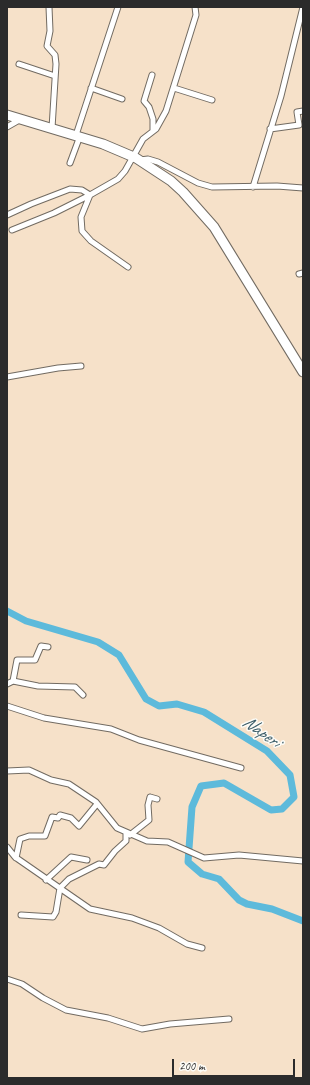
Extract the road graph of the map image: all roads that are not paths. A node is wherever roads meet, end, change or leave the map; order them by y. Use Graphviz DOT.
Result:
graph roads {
  1 [pos="49,7"];
  2 [pos="118,7"];
  3 [pos="195,7"];
  4 [pos="303,7"];
  5 [pos="18,64"];
  6 [pos="152,75"];
  7 [pos="55,76"];
  8 [pos="91,88"];
  9 [pos="174,88"];
  10 [pos="122,100"];
  11 [pos="212,100"];
  12 [pos="303,111"];
  13 [pos="7,115"];
  14 [pos="21,119"];
  15 [pos="7,127"];
  16 [pos="52,128"];
  17 [pos="270,129"];
  18 [pos="153,130"];
  19 [pos="78,136"];
  20 [pos="136,158"];
  21 [pos="70,163"];
  22 [pos="253,187"];
  23 [pos="303,188"];
  24 [pos="90,195"];
  25 [pos="7,216"];
  26 [pos="12,230"];
  27 [pos="128,268"];
  28 [pos="80,366"];
  29 [pos="302,366"];
  30 [pos="7,377"];
  31 [pos="48,647"];
  32 [pos="13,681"];
  33 [pos="7,684"];
  34 [pos="83,695"];
  35 [pos="7,706"];
  36 [pos="240,768"];
  37 [pos="7,771"];
  38 [pos="158,799"];
  39 [pos="97,804"];
  40 [pos="128,834"];
  41 [pos="7,847"];
  42 [pos="16,858"];
  43 [pos="87,860"];
  44 [pos="303,861"];
  45 [pos="46,880"];
  46 [pos="60,888"];
  47 [pos="21,915"];
  48 [pos="202,948"];
  49 [pos="7,979"];
  50 [pos="229,1019"];
  1 -- 7 [label="street"];
  2 -- 8 [label="street"];
  3 -- 9 [label="street"];
  4 -- 17 [label="street"];
  5 -- 7 [label="street"];
  6 -- 18 [label="street"];
  7 -- 16 [label="street"];
  8 -- 10 [label="street"];
  8 -- 19 [label="street"];
  9 -- 11 [label="street"];
  9 -- 18 [label="street"];
  12 -- 17 [label="street"];
  13 -- 14 [label="highway"];
  14 -- 15 [label="street"];
  14 -- 16 [label="highway"];
  16 -- 19 [label="highway"];
  17 -- 22 [label="street"];
  18 -- 20 [label="street"];
  19 -- 20 [label="highway"];
  19 -- 21 [label="street"];
  20 -- 22 [label="street"];
  20 -- 24 [label="street"];
  20 -- 29 [label="highway"];
  22 -- 23 [label="street"];
  24 -- 25 [label="street"];
  24 -- 26 [label="street"];
  24 -- 27 [label="street"];
  28 -- 30 [label="street"];
  31 -- 32 [label="street"];
  32 -- 33 [label="street"];
  32 -- 34 [label="street"];
  35 -- 36 [label="street"];
  37 -- 39 [label="street"];
  38 -- 40 [label="street"];
  39 -- 40 [label="street"];
  39 -- 42 [label="street"];
  40 -- 44 [label="street"];
  40 -- 46 [label="street"];
  41 -- 42 [label="street"];
  42 -- 45 [label="street"];
  43 -- 45 [label="street"];
  45 -- 46 [label="street"];
  46 -- 47 [label="street"];
  46 -- 48 [label="street"];
  49 -- 50 [label="street"];
}
